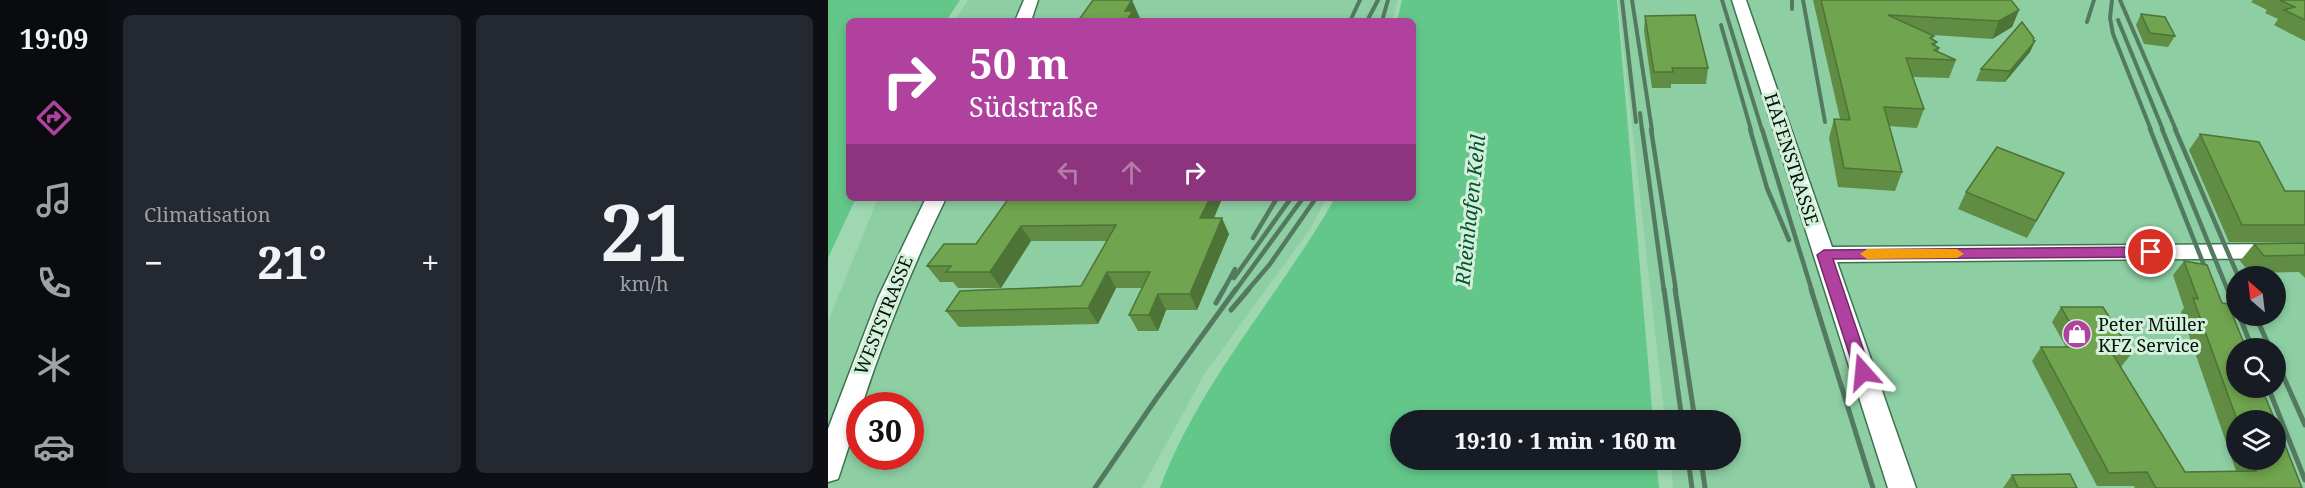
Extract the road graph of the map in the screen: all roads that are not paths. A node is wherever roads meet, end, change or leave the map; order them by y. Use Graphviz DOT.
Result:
graph roads {
  1 [pos="1031,0"];
  2 [pos="1739,0"];
  3 [pos="1024,18"];
  4 [pos="934,201"];
  5 [pos="2305,251"];
  6 [pos="1824,255"];
  7 [pos="828,470"];
  8 [pos="1902,488"];
  1 -- 3 [label="street"];
  2 -- 6 [label="street, HAFENSTRASSE"];
  4 -- 7 [label="street, WESTSTRASSE"];
  5 -- 6 [label="street"];
  6 -- 8 [label="street, HAFENSTRASSE"];
}
